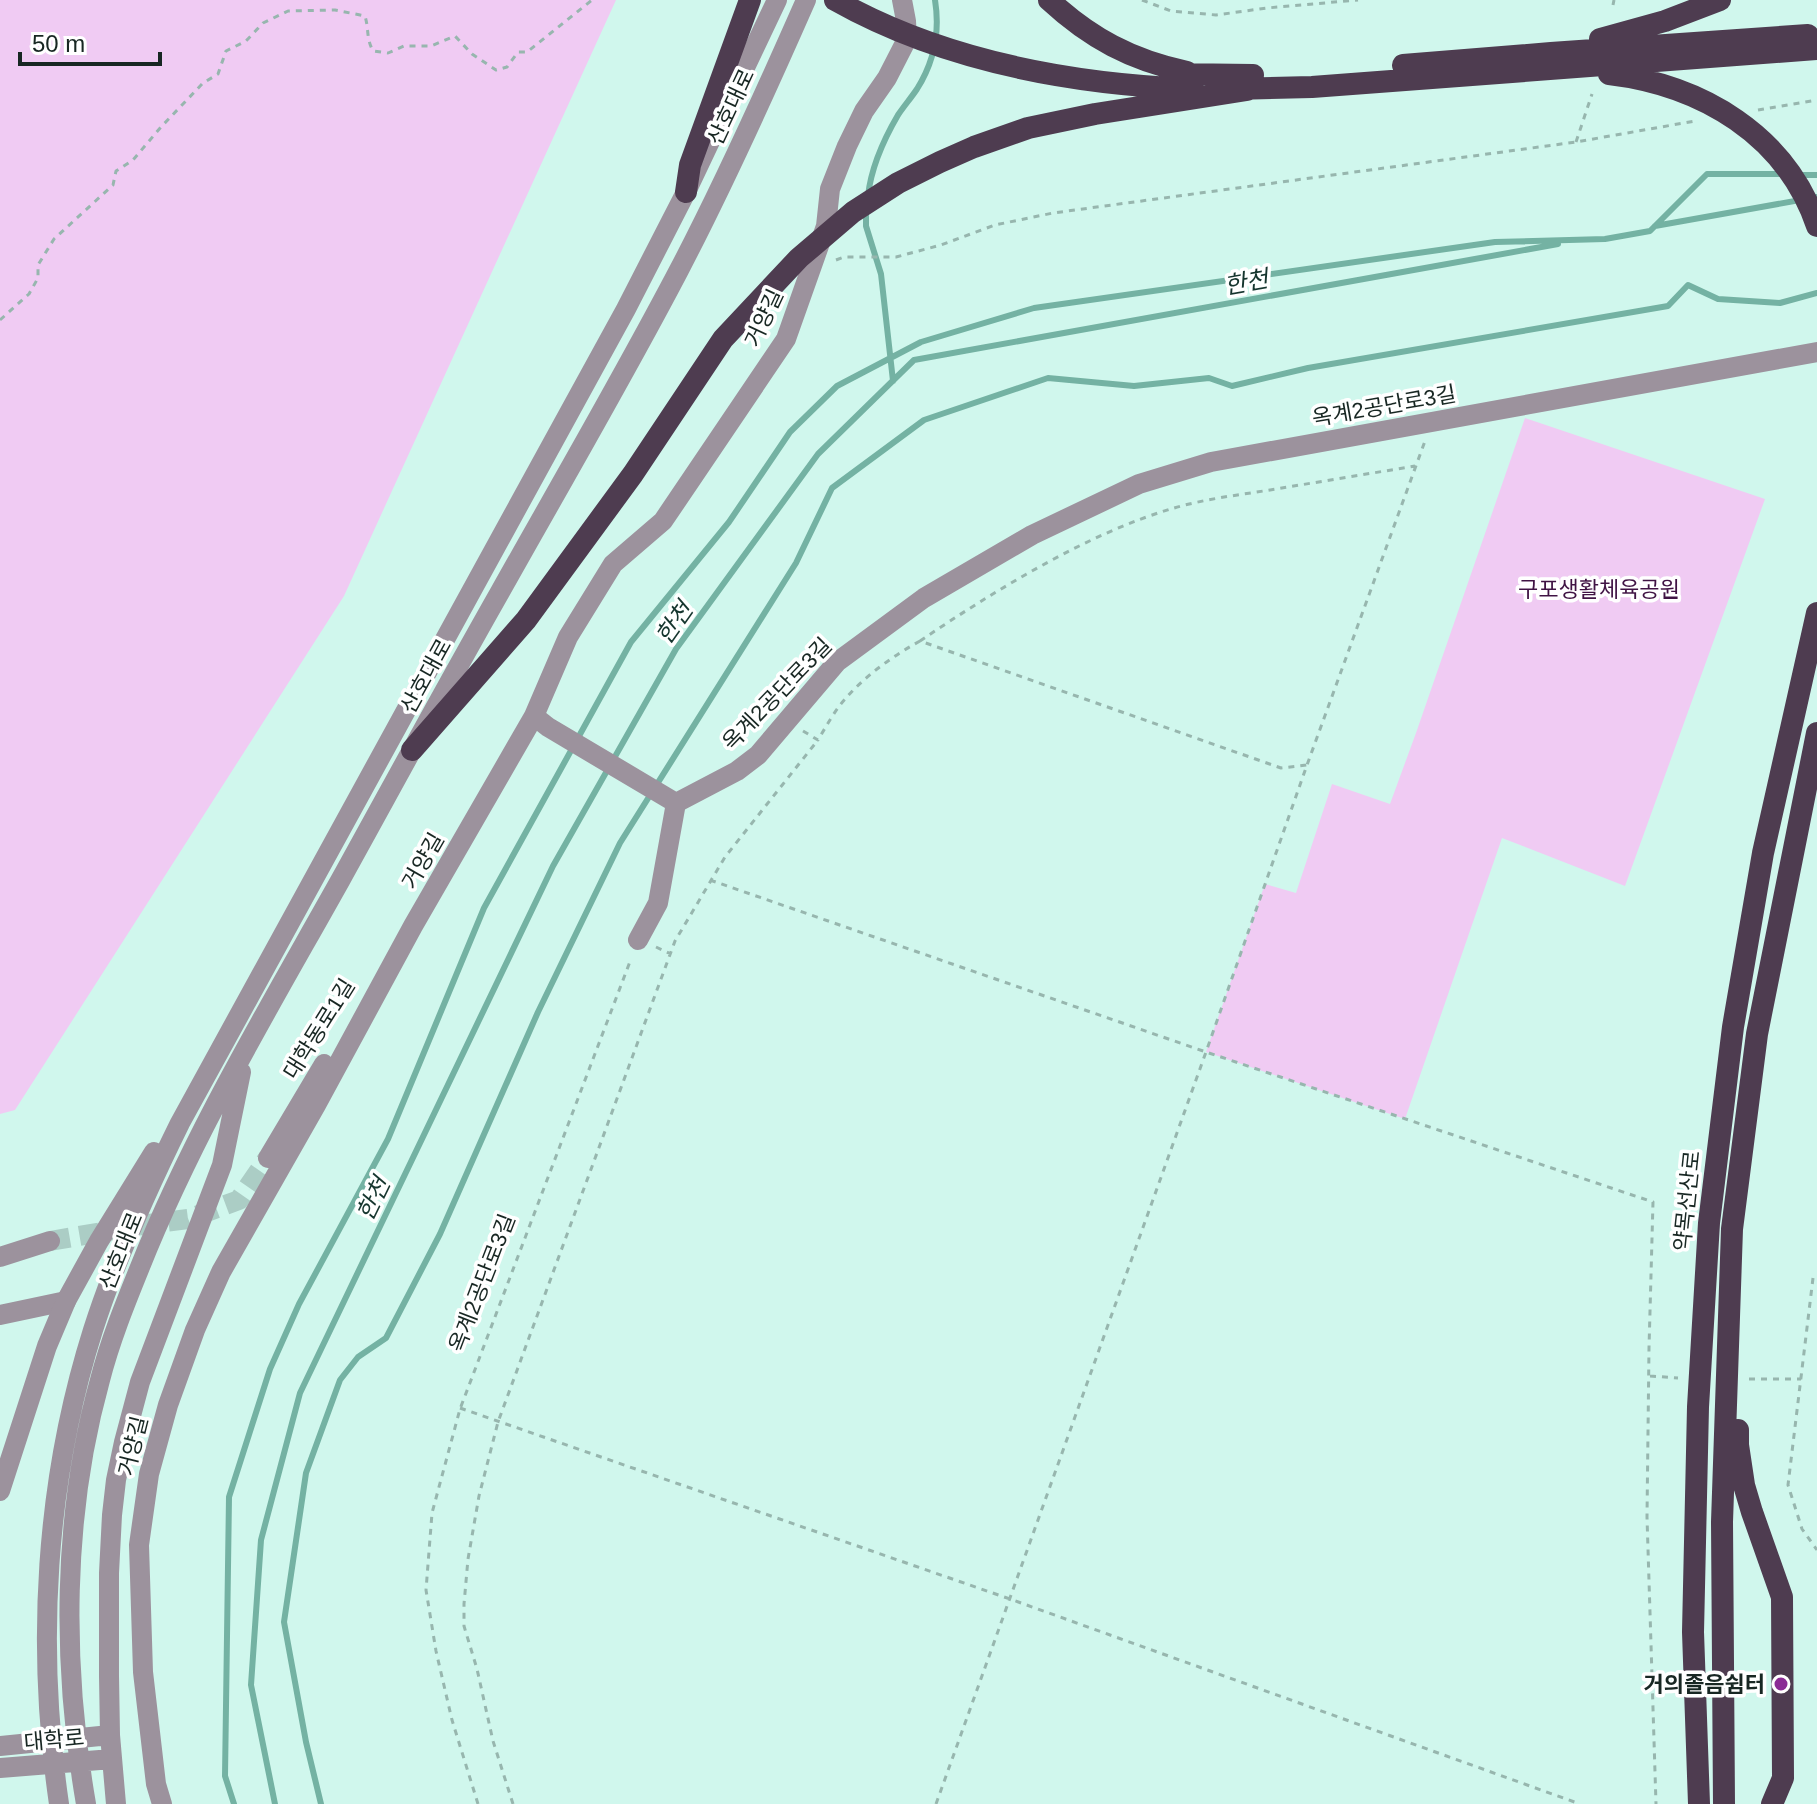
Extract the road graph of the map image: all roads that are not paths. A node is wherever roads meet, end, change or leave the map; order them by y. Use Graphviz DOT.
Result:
graph roads {
  1 [pos="750,0"];
  2 [pos="777,0"];
  3 [pos="806,0"];
  4 [pos="835,0"];
  5 [pos="866,0"];
  6 [pos="902,0"];
  7 [pos="1049,0"];
  8 [pos="1720,0"];
  9 [pos="1817,34"];
  10 [pos="1817,49"];
  11 [pos="1002,57"];
  12 [pos="1556,61"];
  13 [pos="1203,76"];
  14 [pos="1247,90"];
  15 [pos="686,192"];
  16 [pos="1817,226"];
  17 [pos="1817,352"];
  18 [pos="1817,595"];
  19 [pos="1817,613"];
  20 [pos="1801,683"];
  21 [pos="541,721"];
  22 [pos="1817,733"];
  23 [pos="412,750"];
  24 [pos="671,800"];
  25 [pos="413,926"];
  26 [pos="638,940"];
  27 [pos="244,1053"];
  28 [pos="196,1093"];
  29 [pos="1744,1139"];
  30 [pos="268,1158"];
  31 [pos="50,1241"];
  32 [pos="0,1257"];
  33 [pos="66,1301"];
  34 [pos="0,1315"];
  35 [pos="0,1491"];
  36 [pos="110,1735"];
  37 [pos="0,1746"];
  38 [pos="112,1759"];
  39 [pos="0,1768"];
  40 [pos="59,1804"];
  41 [pos="86,1804"];
  42 [pos="116,1804"];
  43 [pos="162,1804"];
  44 [pos="1699,1804"];
  45 [pos="1724,1804"];
  46 [pos="1772,1804"];
  1 -- 15 [label="highway"];
  2 -- 15 [label="street, 산호대로"];
  3 -- 23 [label="street, 산호대로"];
  4 -- 11 [label="highway"];
  5 -- 11 [label="highway"];
  6 -- 21 [label="street, 거양길"];
  7 -- 13 [label="highway"];
  8 -- 12 [label="highway"];
  9 -- 12 [label="highway"];
  10 -- 12 [label="highway"];
  11 -- 13 [label="highway"];
  11 -- 14 [label="highway"];
  12 -- 13 [label="highway"];
  12 -- 14 [label="highway"];
  12 -- 16 [label="highway"];
  14 -- 23 [label="highway"];
  15 -- 28 [label="street, 산호대로"];
  17 -- 24 [label="street, 옥계2공단로3길"];
  18 -- 20 [label="highway"];
  19 -- 20 [label="highway, 약목선산로"];
  20 -- 44 [label="highway, 약목선산로"];
  21 -- 24 [label="street"];
  21 -- 25 [label="street, 거양길"];
  22 -- 29 [label="highway"];
  23 -- 27 [label="street, 산호대로"];
  24 -- 26 [label="street"];
  25 -- 30 [label="street, 대학동로1길"];
  25 -- 43 [label="street, 거양길"];
  27 -- 36 [label="street"];
  27 -- 41 [label="street, 산호대로"];
  28 -- 33 [label="street"];
  28 -- 40 [label="street, 산호대로"];
  29 -- 45 [label="highway"];
  29 -- 46 [label="highway"];
  31 -- 32 [label="street"];
  33 -- 34 [label="street"];
  33 -- 35 [label="street"];
  36 -- 37 [label="street, 대학로"];
  36 -- 38 [label="street"];
  38 -- 39 [label="street, 대학로"];
  38 -- 42 [label="street"];
}
